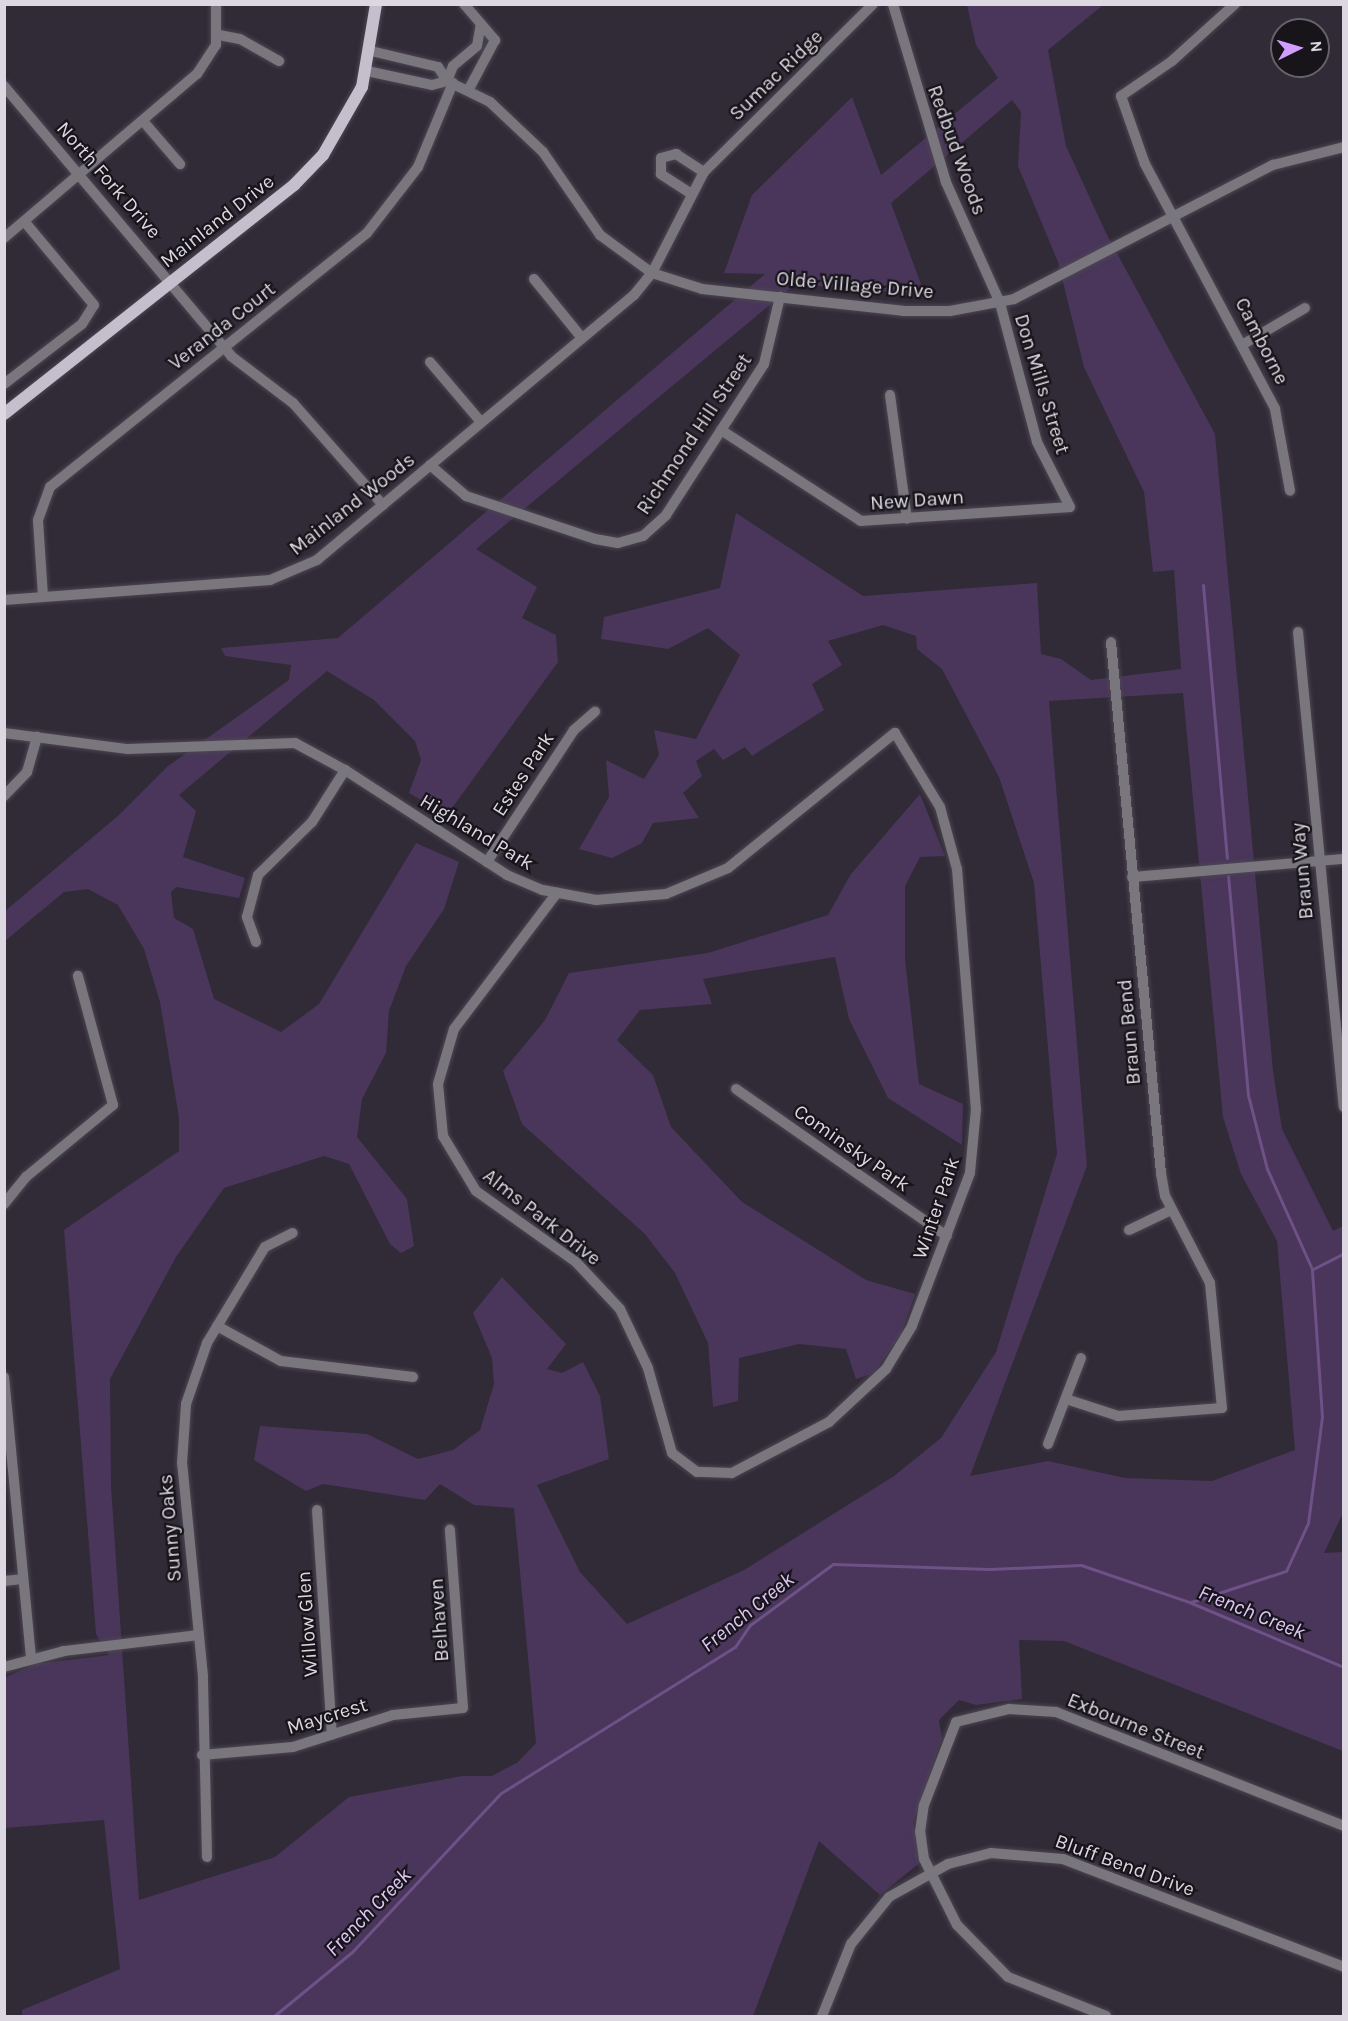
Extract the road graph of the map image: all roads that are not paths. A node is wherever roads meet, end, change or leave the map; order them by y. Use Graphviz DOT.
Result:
graph roads {
  1 [pos="216,4"];
  2 [pos="376,4"];
  3 [pos="465,4"];
  4 [pos="873,4"];
  5 [pos="893,4"];
  6 [pos="1235,4"];
  7 [pos="481,24"];
  8 [pos="219,35"];
  9 [pos="371,51"];
  10 [pos="279,60"];
  11 [pos="367,71"];
  12 [pos="450,82"];
  13 [pos="4,86"];
  14 [pos="469,89"];
  15 [pos="143,121"];
  16 [pos="1344,147"];
  17 [pos="180,164"];
  18 [pos="704,172"];
  19 [pos="82,175"];
  20 [pos="690,193"];
  21 [pos="1173,218"];
  22 [pos="24,221"];
  23 [pos="4,238"];
  24 [pos="652,273"];
  25 [pos="534,279"];
  26 [pos="172,281"];
  27 [pos="780,297"];
  28 [pos="1000,303"];
  29 [pos="1305,308"];
  30 [pos="582,338"];
  31 [pos="1242,345"];
  32 [pos="224,347"];
  33 [pos="430,362"];
  34 [pos="4,384"];
  35 [pos="891,395"];
  36 [pos="4,414"];
  37 [pos="481,422"];
  38 [pos="721,430"];
  39 [pos="430,465"];
  40 [pos="1290,491"];
  41 [pos="383,505"];
  42 [pos="1070,507"];
  43 [pos="907,519"];
  44 [pos="43,596"];
  45 [pos="4,600"];
  46 [pos="1298,632"];
  47 [pos="1111,642"];
  48 [pos="595,712"];
  49 [pos="4,733"];
  50 [pos="895,733"];
  51 [pos="37,736"];
  52 [pos="345,770"];
  53 [pos="4,796"];
  54 [pos="1344,859"];
  55 [pos="1319,861"];
  56 [pos="487,862"];
  57 [pos="1132,877"];
  58 [pos="557,893"];
  59 [pos="256,942"];
  60 [pos="78,976"];
  61 [pos="736,1089"];
  62 [pos="1344,1107"];
  63 [pos="4,1204"];
  64 [pos="1171,1210"];
  65 [pos="1129,1230"];
  66 [pos="293,1233"];
  67 [pos="947,1236"];
  68 [pos="217,1326"];
  69 [pos="1081,1358"];
  70 [pos="4,1377"];
  71 [pos="413,1377"];
  72 [pos="1066,1399"];
  73 [pos="1048,1444"];
  74 [pos="698,1472"];
  75 [pos="317,1510"];
  76 [pos="450,1529"];
  77 [pos="22,1578"];
  78 [pos="4,1581"];
  79 [pos="198,1635"];
  80 [pos="31,1658"];
  81 [pos="4,1667"];
  82 [pos="462,1708"];
  83 [pos="332,1735"];
  84 [pos="202,1755"];
  85 [pos="1344,1826"];
  86 [pos="207,1857"];
  87 [pos="930,1871"];
  88 [pos="1344,1967"];
  89 [pos="822,2016"];
  90 [pos="1106,2016"];
  1 -- 8 [label="street"];
  2 -- 9 [label="main road, Mainland Drive"];
  3 -- 7 [label="street"];
  4 -- 18 [label="street, Sumac Ridge"];
  5 -- 28 [label="street, Redbud Woods"];
  6 -- 21 [label="street, Camborne"];
  7 -- 12 [label="street, Veranda Court"];
  7 -- 14 [label="street"];
  8 -- 10 [label="street"];
  8 -- 15 [label="street"];
  9 -- 11 [label="main road, Mainland Drive"];
  9 -- 12 [label="street, Olde Village Drive"];
  11 -- 12 [label="street, Olde Village Drive"];
  11 -- 26 [label="main road, Mainland Drive"];
  12 -- 14 [label="street, Olde Village Drive"];
  12 -- 32 [label="street, Veranda Court"];
  13 -- 19 [label="street, North Fork Drive"];
  14 -- 24 [label="street, Olde Village Drive"];
  15 -- 17 [label="street"];
  15 -- 19 [label="street"];
  16 -- 21 [label="street, Olde Village Drive"];
  18 -- 20 [label="street, Sumac Ridge"];
  18 -- 20 [label="street"];
  19 -- 22 [label="street"];
  19 -- 26 [label="street, North Fork Drive"];
  20 -- 24 [label="street, Sumac Ridge"];
  21 -- 28 [label="street, Olde Village Drive"];
  21 -- 31 [label="street, Camborne"];
  22 -- 23 [label="street"];
  22 -- 34 [label="street"];
  24 -- 27 [label="street, Olde Village Drive"];
  24 -- 30 [label="street, Mainland Woods"];
  25 -- 30 [label="street"];
  26 -- 32 [label="street, North Fork Drive"];
  26 -- 36 [label="main road, Mainland Drive"];
  27 -- 28 [label="street, Olde Village Drive"];
  27 -- 38 [label="street, Richmond Hill Street"];
  28 -- 42 [label="street, Don Mills Street"];
  29 -- 31 [label="street"];
  30 -- 37 [label="street, Mainland Woods"];
  31 -- 40 [label="street, Camborne"];
  32 -- 41 [label="street, North Fork Drive"];
  32 -- 44 [label="street, Veranda Court"];
  33 -- 37 [label="street"];
  35 -- 43 [label="street"];
  37 -- 39 [label="street, Mainland Woods"];
  38 -- 39 [label="street, Richmond Hill Street"];
  38 -- 43 [label="street, New Dawn"];
  39 -- 41 [label="street, Mainland Woods"];
  41 -- 44 [label="street, Mainland Woods"];
  42 -- 43 [label="street, New Dawn"];
  44 -- 45 [label="street, Mainland Woods"];
  46 -- 55 [label="street, Braun Way"];
  47 -- 57 [label="street, Braun Bend"];
  48 -- 56 [label="street, Estes Park"];
  49 -- 51 [label="street, Highland Park"];
  50 -- 58 [label="street, Highland Park"];
  50 -- 67 [label="street, Winter Park"];
  51 -- 52 [label="street, Highland Park"];
  51 -- 53 [label="street"];
  52 -- 56 [label="street, Highland Park"];
  52 -- 59 [label="street"];
  54 -- 55 [label="street"];
  55 -- 57 [label="street"];
  55 -- 62 [label="street, Braun Way"];
  56 -- 58 [label="street, Highland Park"];
  57 -- 64 [label="street, Braun Bend"];
  58 -- 74 [label="street, Alms Park Drive"];
  60 -- 63 [label="street"];
  61 -- 67 [label="street, Cominsky Park"];
  64 -- 65 [label="street"];
  64 -- 72 [label="street, Braun Bend"];
  66 -- 68 [label="street, Sunny Oaks"];
  67 -- 74 [label="street, Winter Park"];
  68 -- 71 [label="street"];
  68 -- 79 [label="street, Sunny Oaks"];
  69 -- 72 [label="street"];
  70 -- 77 [label="street"];
  72 -- 73 [label="street"];
  75 -- 83 [label="street, Willow Glen"];
  76 -- 82 [label="street, Belhaven"];
  77 -- 78 [label="street"];
  77 -- 80 [label="street"];
  79 -- 80 [label="street"];
  79 -- 84 [label="street, Sunny Oaks"];
  80 -- 81 [label="street"];
  82 -- 83 [label="street, Maycrest"];
  83 -- 84 [label="street, Maycrest"];
  84 -- 86 [label="street, Sunny Oaks"];
  85 -- 87 [label="street, Exbourne Street"];
  87 -- 88 [label="street, Bluff Bend Drive"];
  87 -- 89 [label="street, Bluff Bend Drive"];
  87 -- 90 [label="street"];
}
